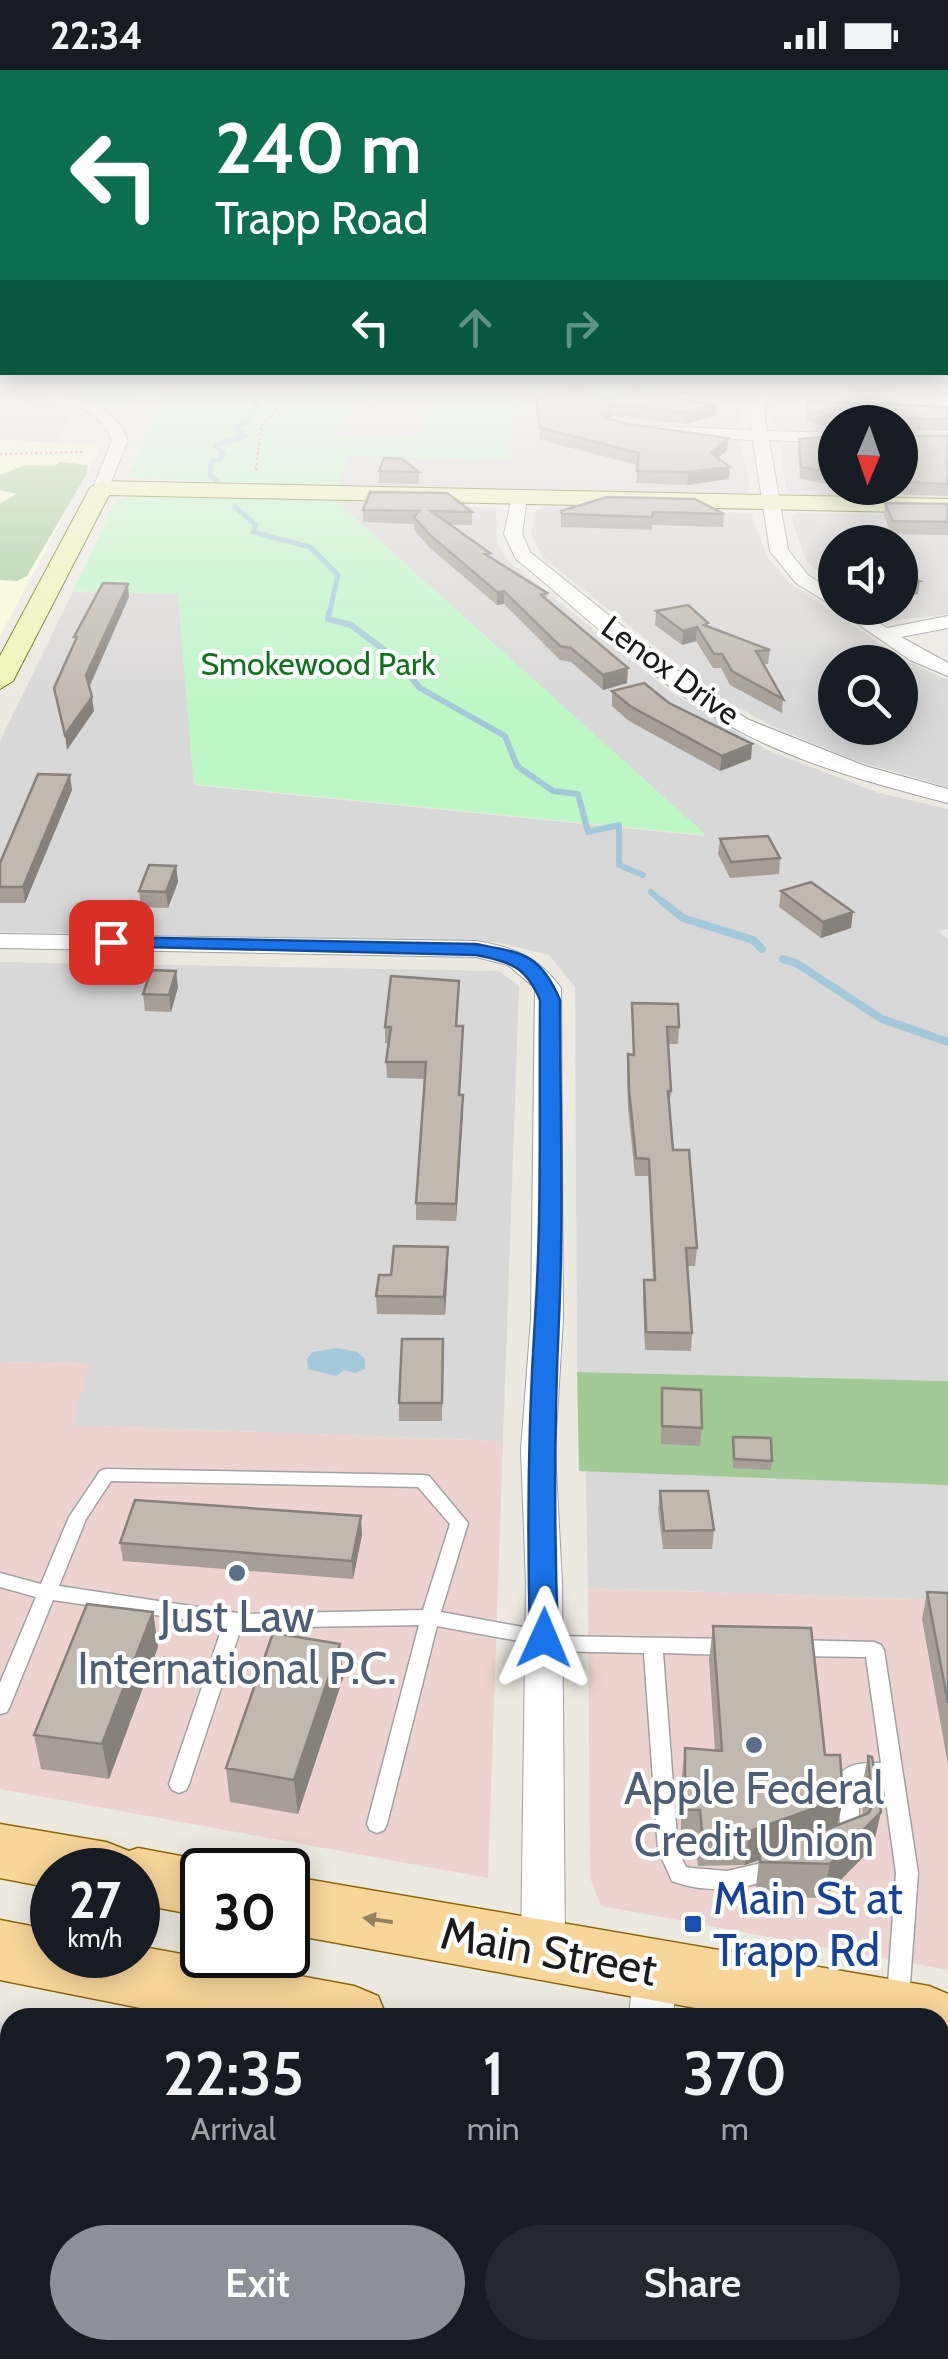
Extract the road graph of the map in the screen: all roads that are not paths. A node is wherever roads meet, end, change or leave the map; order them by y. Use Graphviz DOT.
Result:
graph roads {
  1 [pos="97,495"];
  2 [pos="421,495"];
  3 [pos="769,495"];
  4 [pos="518,497"];
  5 [pos="770,502"];
  6 [pos="948,506"];
  7 [pos="818,590"];
  8 [pos="948,622"];
  9 [pos="871,625"];
  10 [pos="885,634"];
  11 [pos="948,670"];
  12 [pos="0,680"];
  13 [pos="948,796"];
  14 [pos="0,940"];
  15 [pos="0,1580"];
  16 [pos="48,1592"];
  17 [pos="430,1616"];
  18 [pos="236,1619"];
  19 [pos="544,1640"];
  20 [pos="653,1645"];
  21 [pos="0,1706"];
  22 [pos="892,1771"];
  23 [pos="179,1784"];
  24 [pos="377,1824"];
  25 [pos="833,1847"];
  26 [pos="0,1851"];
  27 [pos="30,1856"];
  28 [pos="796,1861"];
  29 [pos="310,1908"];
  30 [pos="544,1948"];
  31 [pos="0,1950"];
  32 [pos="653,1994"];
  33 [pos="201,2006"];
  34 [pos="226,2008"];
  35 [pos="821,2008"];
  36 [pos="928,2008"];
  1 -- 12 [label="street"];
  2 -- 4 [label="street"];
  3 -- 5 [label="street"];
  4 -- 5 [label="street"];
  4 -- 13 [label="street, Lenox Drive"];
  5 -- 6 [label="street"];
  5 -- 7 [label="street"];
  8 -- 10 [label="street"];
  9 -- 10 [label="street"];
  10 -- 11 [label="street"];
  14 -- 19 [label="street"];
  15 -- 16 [label="lane"];
  16 -- 17 [label="lane"];
  16 -- 18 [label="lane"];
  16 -- 21 [label="lane"];
  17 -- 18 [label="lane"];
  17 -- 19 [label="lane"];
  17 -- 24 [label="lane"];
  18 -- 23 [label="lane"];
  19 -- 20 [label="lane"];
  19 -- 30 [label="street"];
  20 -- 22 [label="lane"];
  20 -- 28 [label="lane"];
  22 -- 25 [label="lane"];
  22 -- 36 [label="lane"];
  26 -- 27 [label="main road"];
  30 -- 29 [label="main road, Main Street, one-way"];
  30 -- 32 [label="main road, Main Street"];
  31 -- 33 [label="main road"];
  32 -- 35 [label="main road, Main Street"];
  33 -- 34 [label="main road"];
}
